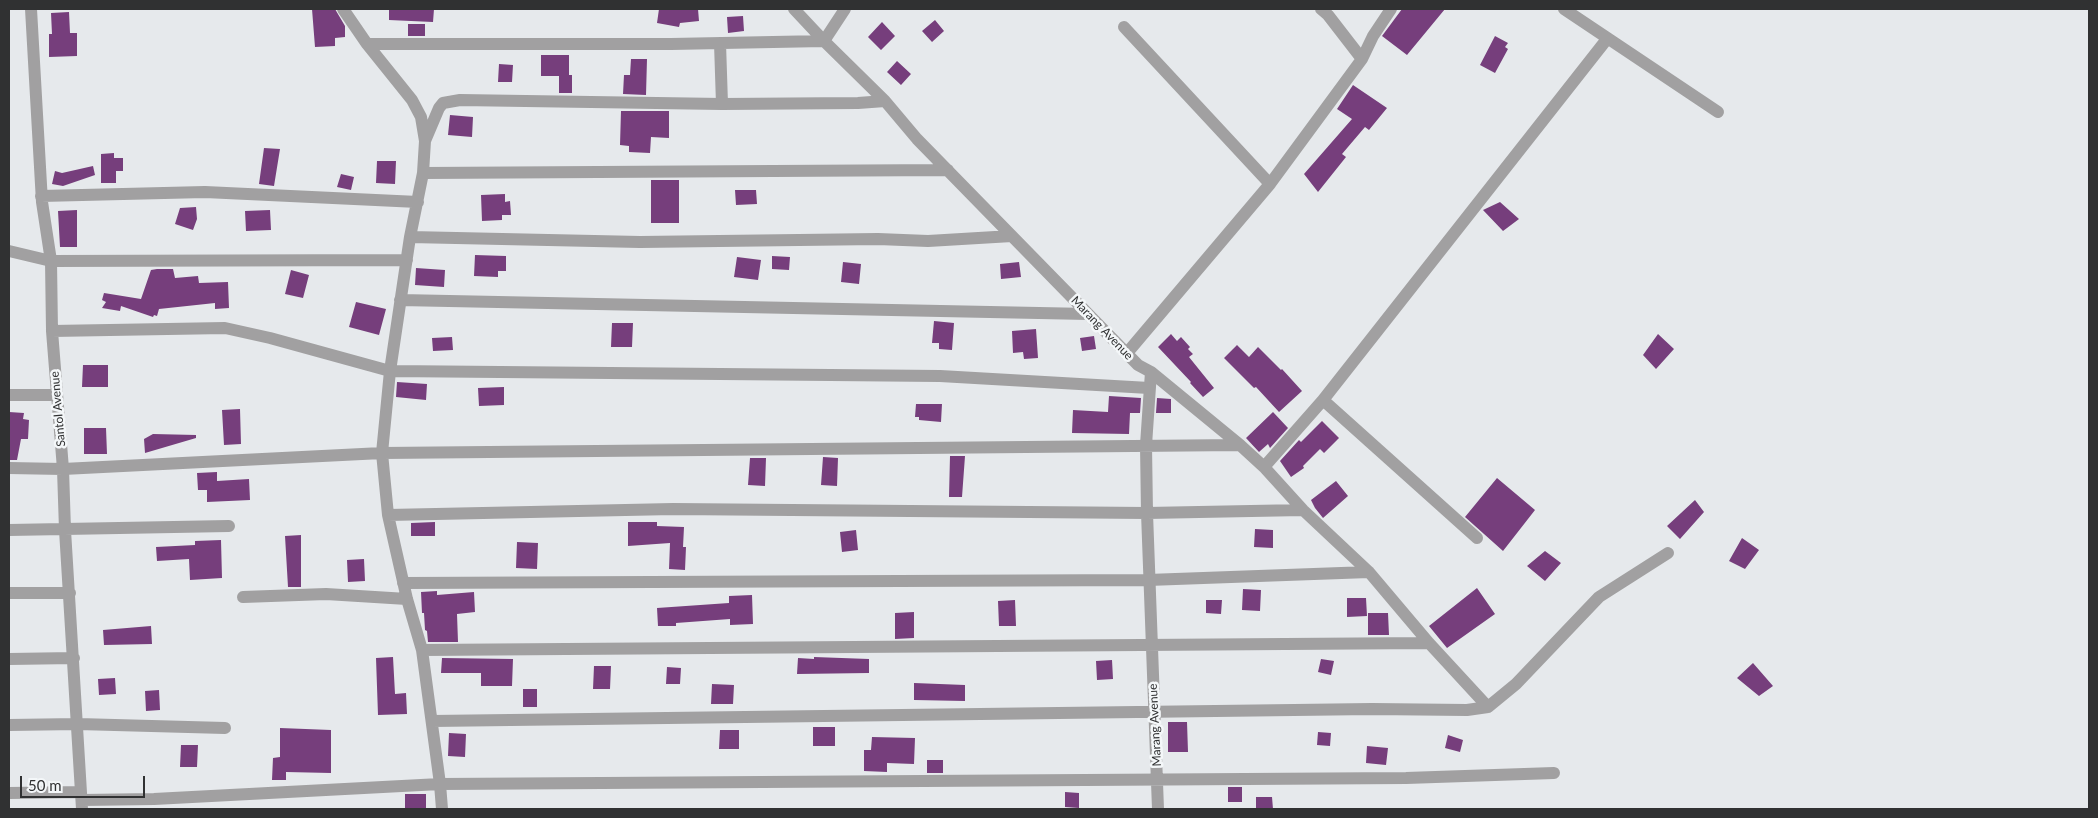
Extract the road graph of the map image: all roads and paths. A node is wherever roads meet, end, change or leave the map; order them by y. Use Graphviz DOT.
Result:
graph roads {
  1 [pos="31,9"];
  2 [pos="343,9"];
  3 [pos="794,9"];
  4 [pos="845,9"];
  5 [pos="1321,9"];
  6 [pos="1391,9"];
  7 [pos="1564,9"];
  8 [pos="1124,27"];
  9 [pos="1607,39"];
  10 [pos="824,41"];
  11 [pos="720,43"];
  12 [pos="367,44"];
  13 [pos="1362,59"];
  14 [pos="885,101"];
  15 [pos="722,104"];
  16 [pos="1718,112"];
  17 [pos="426,141"];
  18 [pos="948,170"];
  19 [pos="423,173"];
  20 [pos="1270,184"];
  21 [pos="42,196"];
  22 [pos="418,202"];
  23 [pos="1012,236"];
  24 [pos="410,237"];
  25 [pos="9,251"];
  26 [pos="407,260"];
  27 [pos="51,261"];
  28 [pos="400,300"];
  29 [pos="1088,314"];
  30 [pos="52,331"];
  31 [pos="1127,352"];
  32 [pos="390,371"];
  33 [pos="1151,372"];
  34 [pos="1149,388"];
  35 [pos="9,395"];
  36 [pos="56,395"];
  37 [pos="1324,400"];
  38 [pos="1146,445"];
  39 [pos="1240,445"];
  40 [pos="382,454"];
  41 [pos="1264,467"];
  42 [pos="9,468"];
  43 [pos="63,469"];
  44 [pos="1303,510"];
  45 [pos="1147,513"];
  46 [pos="388,515"];
  47 [pos="229,526"];
  48 [pos="9,530"];
  49 [pos="65,530"];
  50 [pos="1477,538"];
  51 [pos="1668,553"];
  52 [pos="1369,572"];
  53 [pos="1148,580"];
  54 [pos="403,583"];
  55 [pos="9,593"];
  56 [pos="70,593"];
  57 [pos="243,597"];
  58 [pos="407,599"];
  59 [pos="1429,643"];
  60 [pos="1151,646"];
  61 [pos="422,650"];
  62 [pos="74,658"];
  63 [pos="9,659"];
  64 [pos="1488,707"];
  65 [pos="1155,713"];
  66 [pos="432,721"];
  67 [pos="78,724"];
  68 [pos="9,725"];
  69 [pos="225,728"];
  70 [pos="1554,773"];
  71 [pos="1158,780"];
  72 [pos="440,784"];
  73 [pos="9,793"];
  74 [pos="82,800"];
  75 [pos="442,809"];
  76 [pos="1158,809"];
  1 -- 21 [label="street, Santol Avenue"];
  2 -- 12 [label="street"];
  3 -- 10 [label="street, Marang Avenue"];
  4 -- 10 [label="street"];
  5 -- 13 [label="street"];
  6 -- 13 [label="street"];
  7 -- 9 [label="street"];
  8 -- 20 [label="street"];
  9 -- 16 [label="street"];
  9 -- 37 [label="street"];
  10 -- 11 [label="street"];
  10 -- 14 [label="street, Marang Avenue"];
  11 -- 12 [label="street"];
  11 -- 15 [label="street"];
  12 -- 17 [label="street"];
  13 -- 20 [label="street"];
  14 -- 15 [label="street"];
  14 -- 18 [label="street, Marang Avenue"];
  15 -- 17 [label="street"];
  17 -- 19 [label="street"];
  18 -- 19 [label="street"];
  18 -- 23 [label="street, Marang Avenue"];
  19 -- 22 [label="street"];
  20 -- 31 [label="street"];
  21 -- 22 [label="street"];
  21 -- 27 [label="street, Santol Avenue"];
  22 -- 24 [label="street"];
  23 -- 24 [label="street"];
  23 -- 29 [label="street, Marang Avenue"];
  24 -- 26 [label="street"];
  25 -- 27 [label="street"];
  26 -- 27 [label="street"];
  26 -- 28 [label="street"];
  27 -- 30 [label="street, Santol Avenue"];
  28 -- 29 [label="street"];
  28 -- 32 [label="street"];
  29 -- 31 [label="street, Marang Avenue"];
  30 -- 32 [label="street"];
  30 -- 36 [label="street, Santol Avenue"];
  31 -- 33 [label="street, Marang Avenue"];
  32 -- 34 [label="street"];
  32 -- 40 [label="street"];
  33 -- 34 [label="street, Marang Avenue"];
  33 -- 39 [label="street"];
  34 -- 38 [label="street, Marang Avenue"];
  35 -- 36 [label="street"];
  36 -- 43 [label="street, Santol Avenue"];
  37 -- 41 [label="street"];
  37 -- 50 [label="street"];
  38 -- 39 [label="street"];
  38 -- 40 [label="street"];
  38 -- 45 [label="street, Marang Avenue"];
  39 -- 41 [label="street"];
  40 -- 43 [label="street"];
  40 -- 46 [label="street"];
  41 -- 44 [label="street"];
  42 -- 43 [label="street"];
  43 -- 49 [label="street, Santol Avenue"];
  44 -- 45 [label="street"];
  44 -- 52 [label="street"];
  45 -- 46 [label="street"];
  45 -- 53 [label="street, Marang Avenue"];
  46 -- 54 [label="street"];
  47 -- 49 [label="street"];
  48 -- 49 [label="street"];
  49 -- 56 [label="street, Santol Avenue"];
  51 -- 64 [label="street"];
  52 -- 53 [label="street"];
  52 -- 59 [label="street"];
  53 -- 54 [label="street"];
  53 -- 60 [label="street, Marang Avenue"];
  54 -- 58 [label="street"];
  55 -- 56 [label="street"];
  56 -- 62 [label="street, Santol Avenue"];
  57 -- 58 [label="street"];
  58 -- 61 [label="street"];
  59 -- 60 [label="street"];
  59 -- 64 [label="street"];
  60 -- 61 [label="street"];
  60 -- 65 [label="street, Marang Avenue"];
  61 -- 66 [label="street"];
  62 -- 63 [label="street"];
  62 -- 67 [label="street, Santol Avenue"];
  64 -- 65 [label="street"];
  65 -- 66 [label="street"];
  65 -- 71 [label="street, Marang Avenue"];
  66 -- 72 [label="street"];
  67 -- 68 [label="street"];
  67 -- 69 [label="street"];
  67 -- 74 [label="street, Santol Avenue"];
  70 -- 71 [label="street"];
  71 -- 72 [label="street"];
  71 -- 76 [label="street, Marang Avenue"];
  72 -- 74 [label="street"];
  72 -- 75 [label="street"];
  73 -- 74 [label="street"];
}
